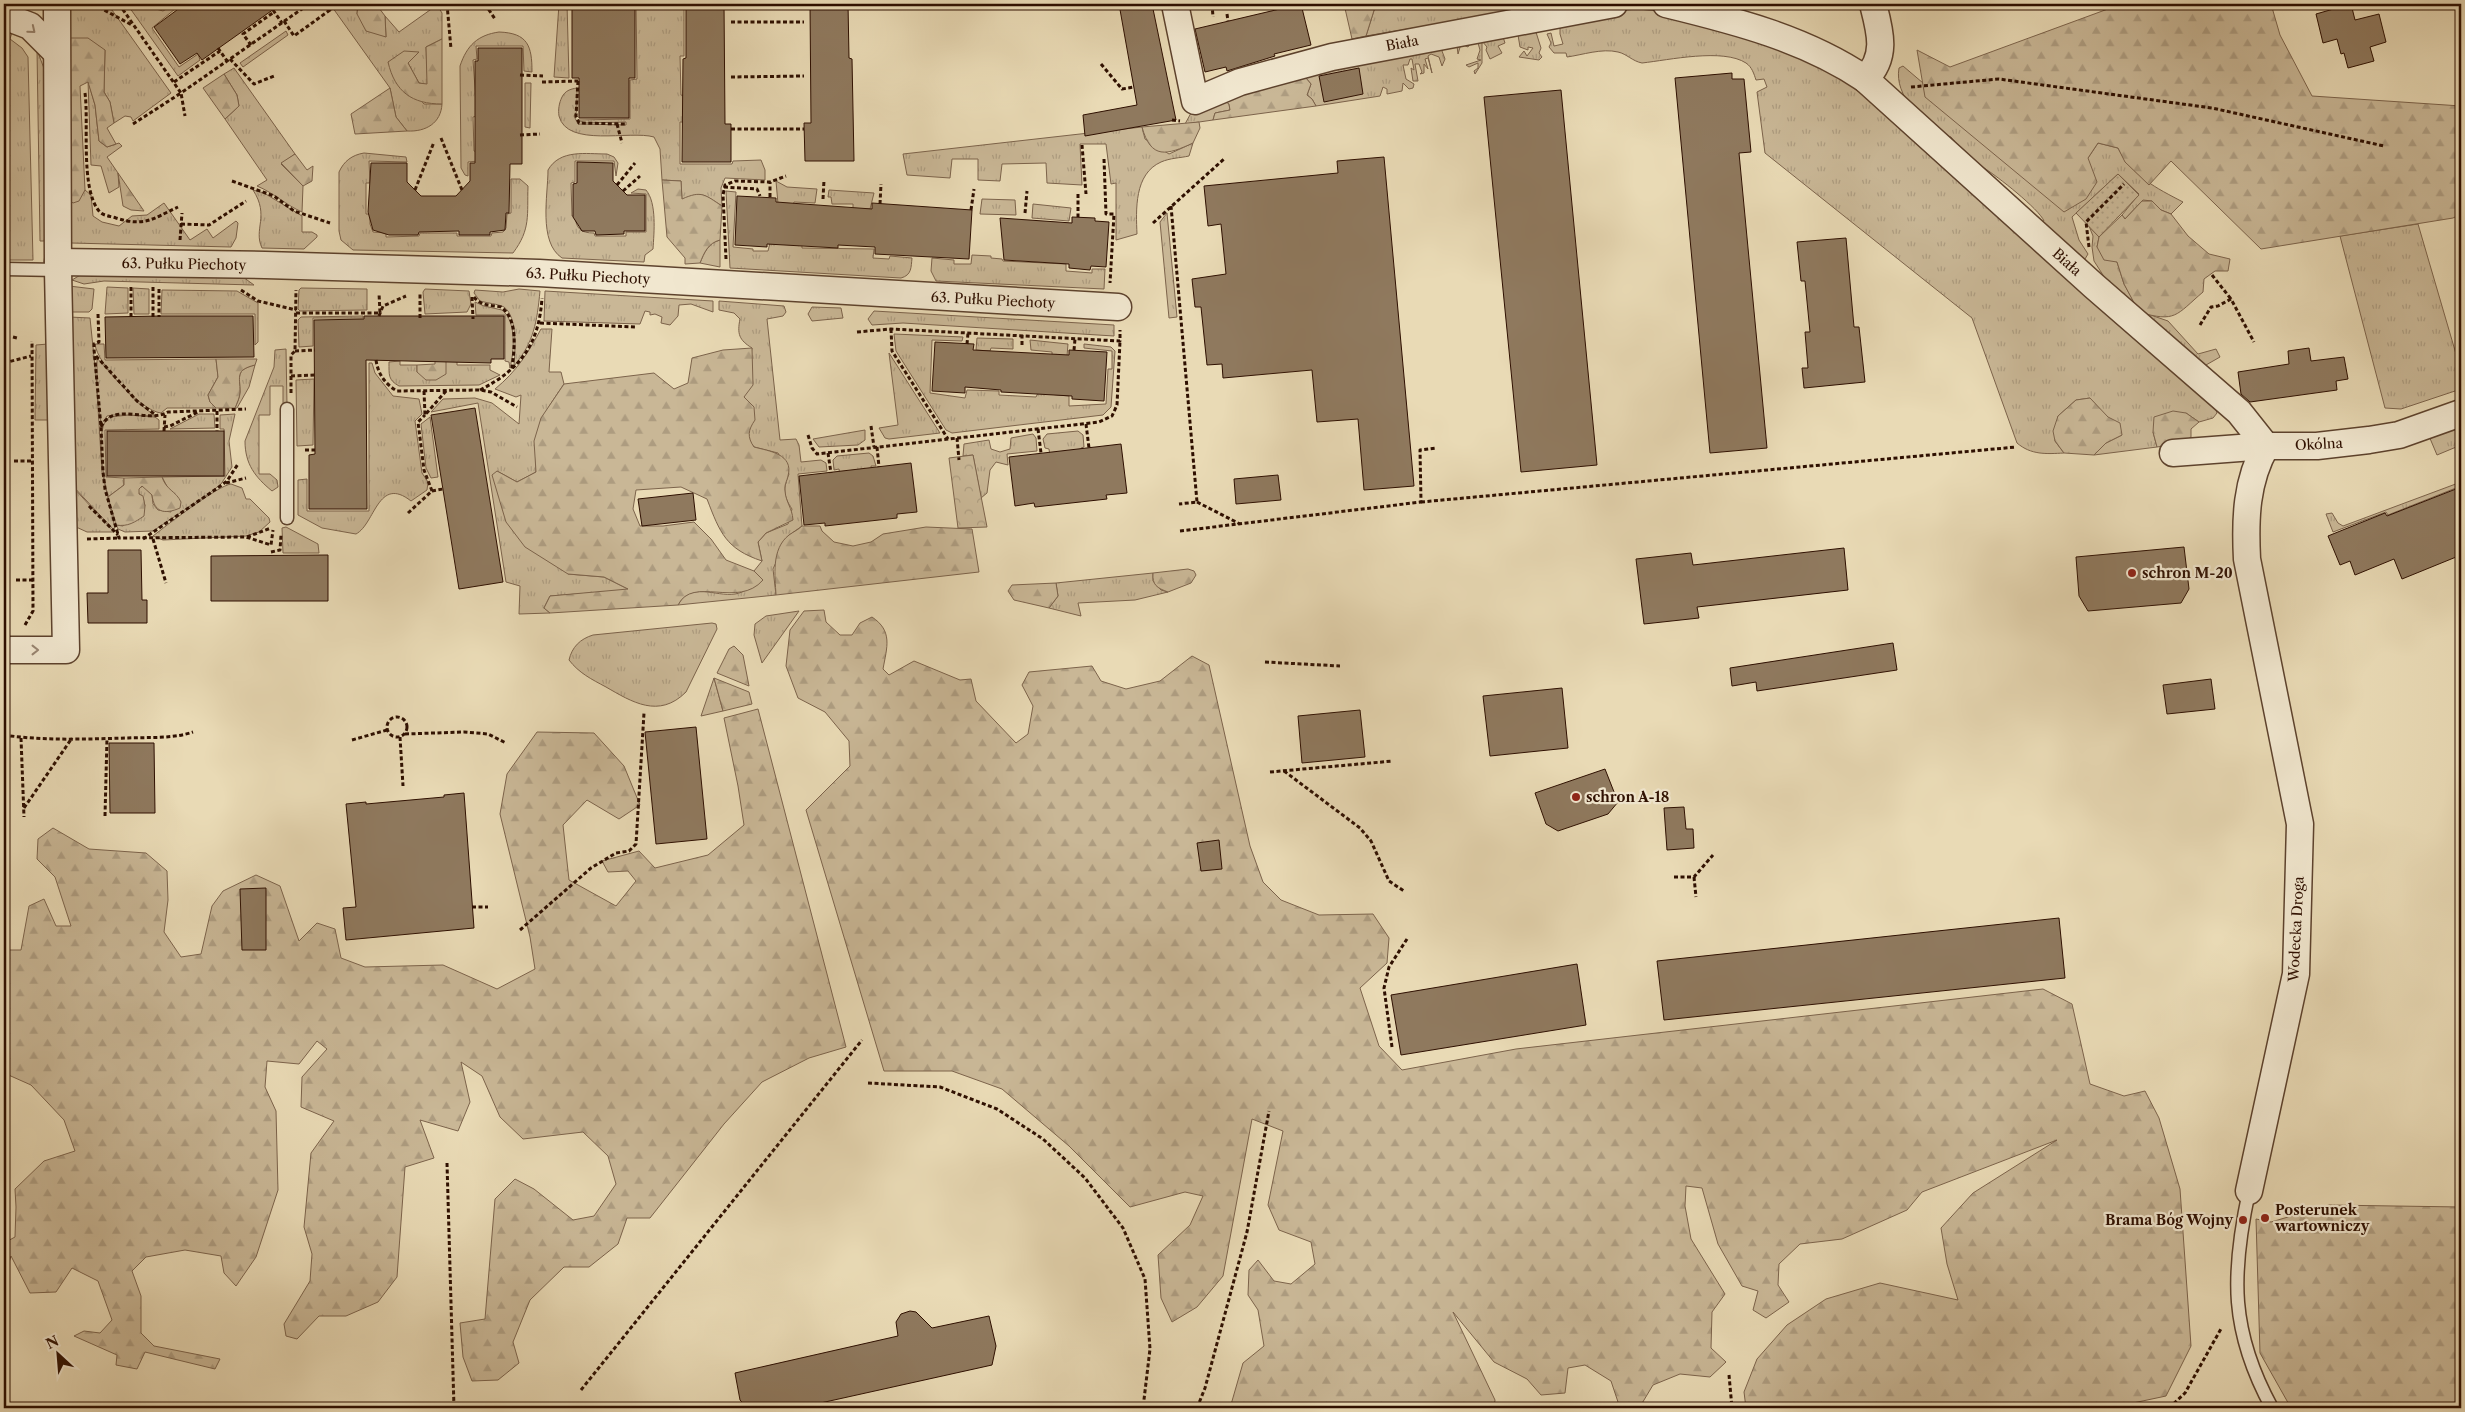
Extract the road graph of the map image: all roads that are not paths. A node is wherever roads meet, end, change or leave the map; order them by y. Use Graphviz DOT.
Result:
graph roads {
  1 [pos="57,4"];
  2 [pos="1175,4"];
  3 [pos="1614,4"];
  4 [pos="1666,4"];
  5 [pos="1873,4"];
  6 [pos="4,16"];
  7 [pos="56,52"];
  8 [pos="1872,85"];
  9 [pos="58,266"];
  10 [pos="4,269"];
  11 [pos="1113,307"];
  12 [pos="287,409"];
  13 [pos="2461,413"];
  14 [pos="2266,446"];
  15 [pos="2173,454"];
  16 [pos="287,518"];
  17 [pos="4,650"];
  18 [pos="2249,1192"];
  19 [pos="2272,1408"];
  1 -- 7 [label="street"];
  2 -- 3 [label="street, Biała"];
  4 -- 8 [label="street, Biała"];
  5 -- 8 [label="street"];
  6 -- 7 [label="street, one-way"];
  7 -- 9 [label="street"];
  8 -- 14 [label="street, Biała"];
  9 -- 10 [label="lane"];
  9 -- 11 [label="street, 63. Pułku Piechoty"];
  17 -- 9 [label="street, one-way"];
  12 -- 16 [label="lane"];
  13 -- 14 [label="street, Okólna"];
  14 -- 15 [label="street, Okólna"];
  14 -- 18 [label="street, Wodecka Droga"];
  18 -- 19 [label="lane, Wodecka Droga"];
}
